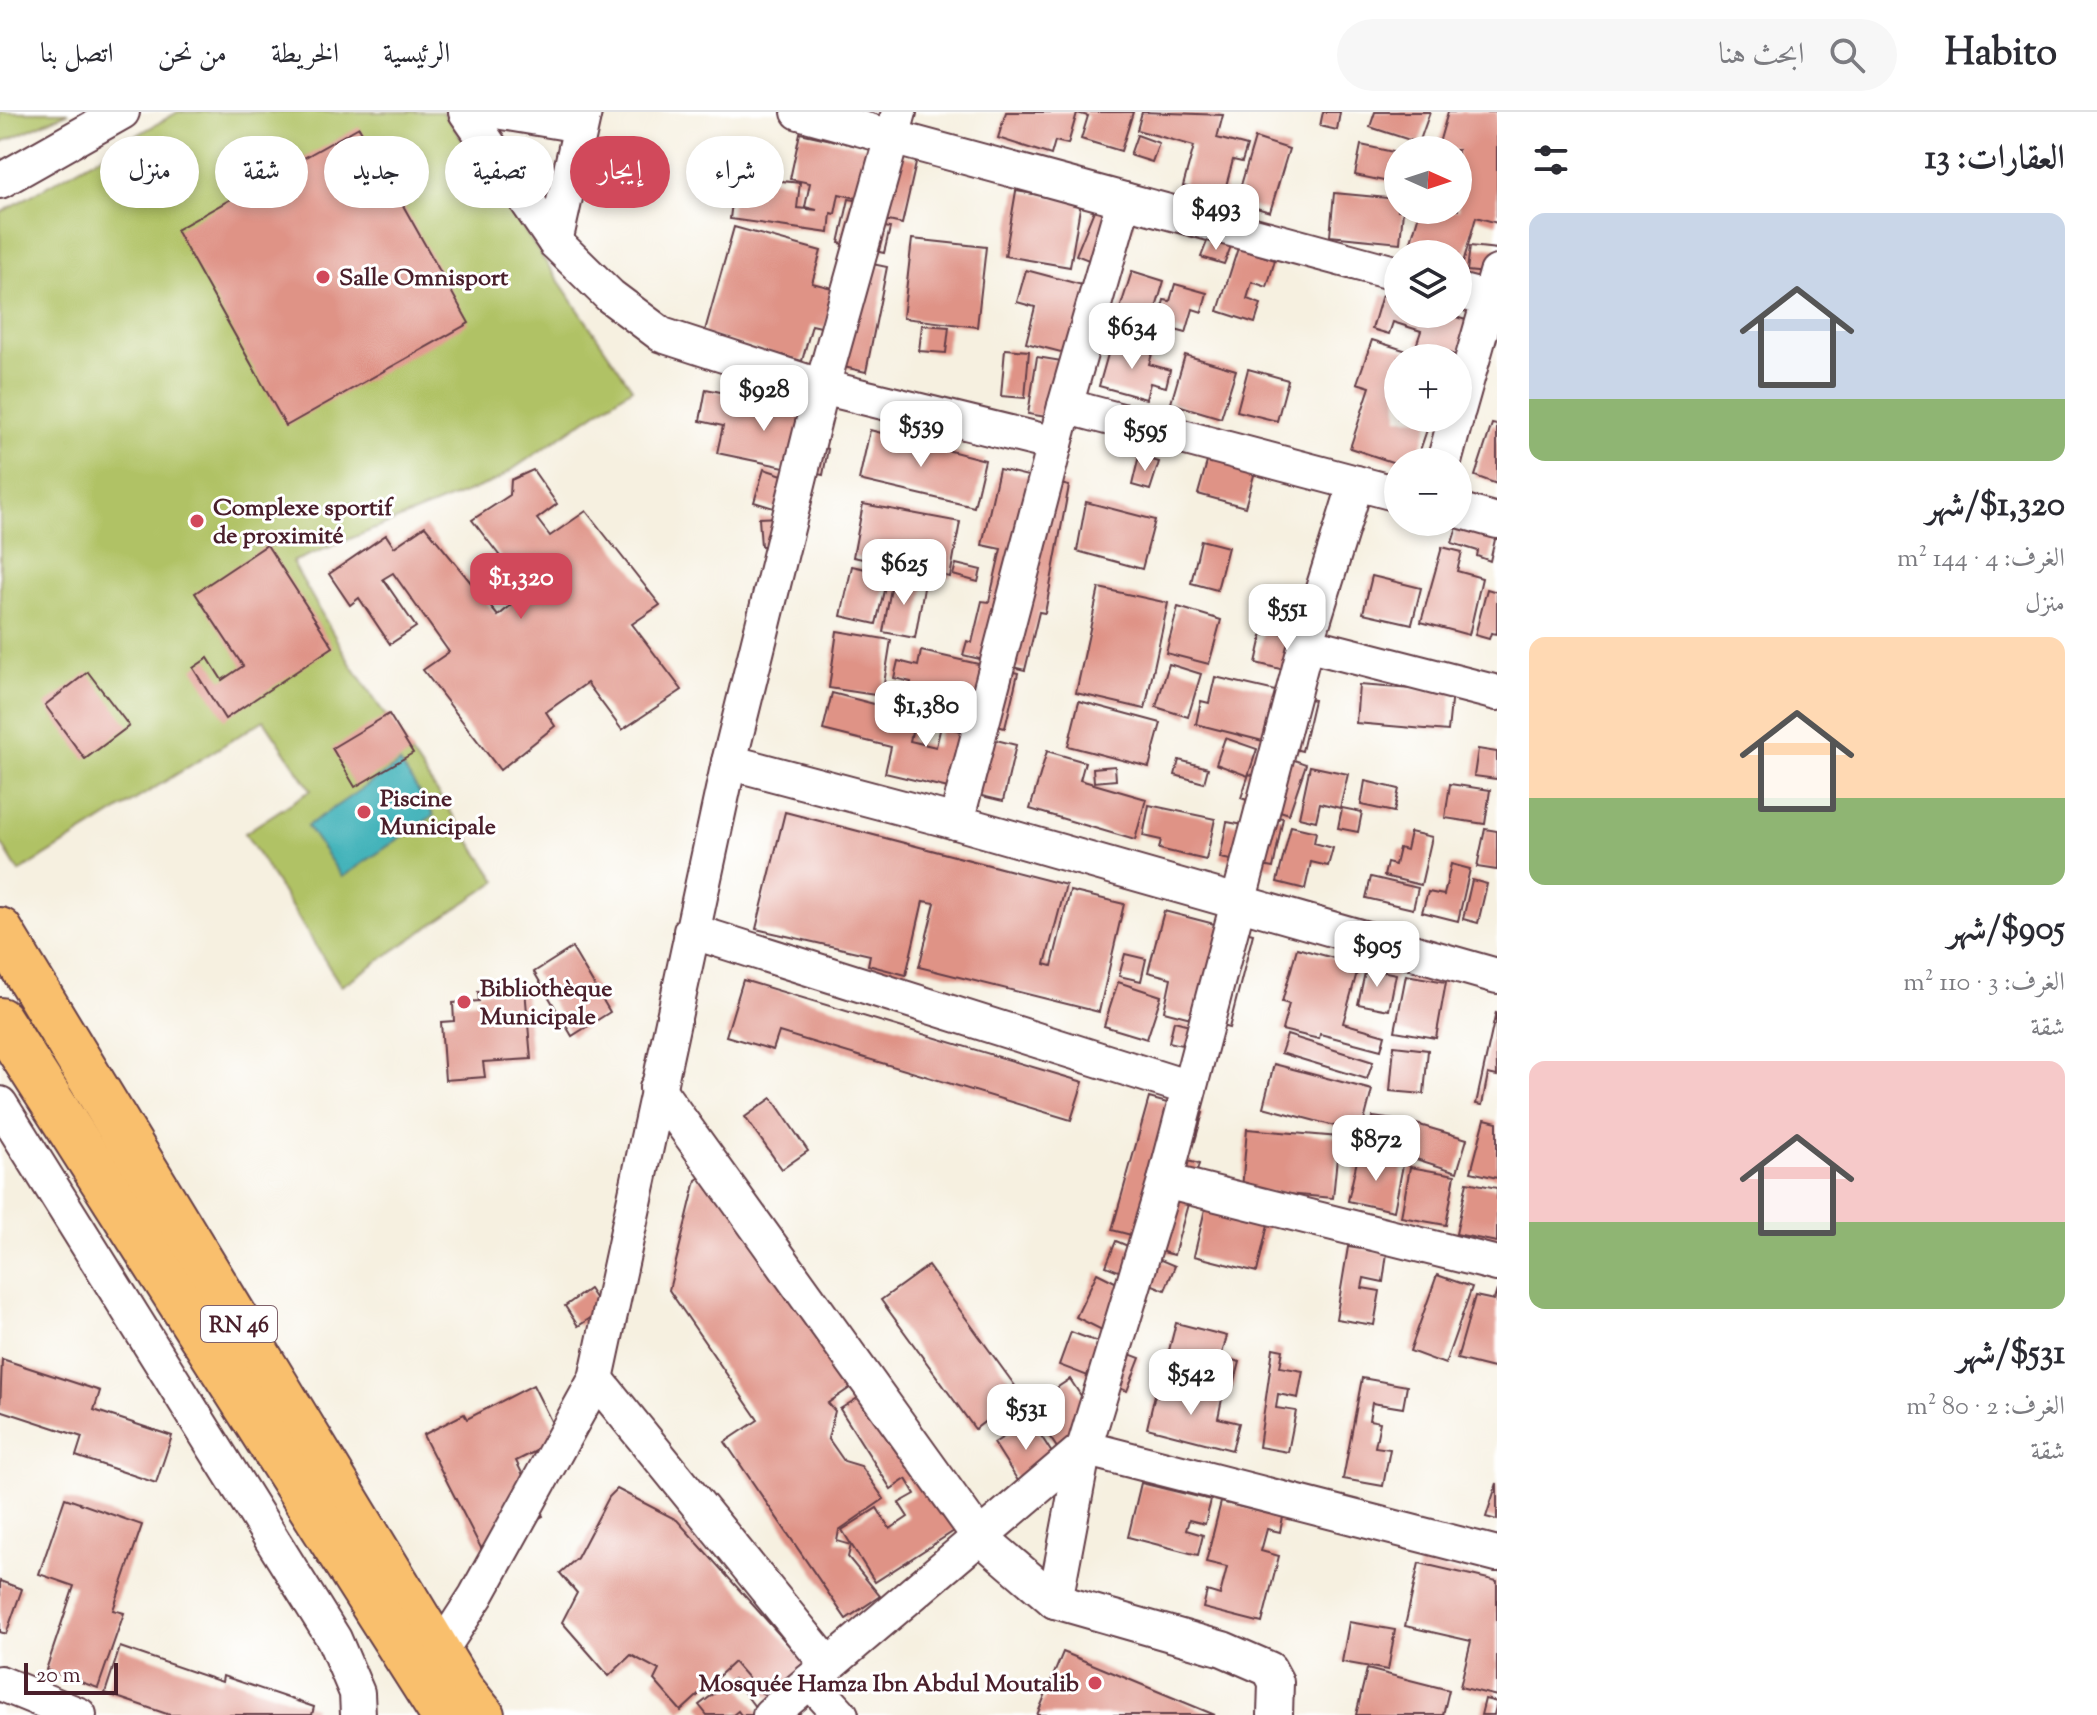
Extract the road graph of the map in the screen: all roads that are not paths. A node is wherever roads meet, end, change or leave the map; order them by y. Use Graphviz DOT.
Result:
graph roads {
  1 [pos="122,112"];
  2 [pos="466,112"];
  3 [pos="502,112"];
  4 [pos="799,112"];
  5 [pos="582,118"];
  6 [pos="896,125"];
  7 [pos="0,181"];
  8 [pos="1124,200"];
  9 [pos="555,242"];
  10 [pos="1384,270"];
  11 [pos="1481,288"];
  12 [pos="1483,375"];
  13 [pos="822,387"];
  14 [pos="1065,406"];
  15 [pos="1055,444"];
  16 [pos="1356,483"];
  17 [pos="1384,490"];
  18 [pos="1472,514"];
  19 [pos="1497,521"];
  20 [pos="1306,644"];
  21 [pos="1497,693"];
  22 [pos="729,762"];
  23 [pos="956,822"];
  24 [pos="1240,904"];
  25 [pos="0,930"];
  26 [pos="691,931"];
  27 [pos="1497,976"];
  28 [pos="0,1020"];
  29 [pos="657,1088"];
  30 [pos="1189,1088"];
  31 [pos="0,1104"];
  32 [pos="1165,1181"];
  33 [pos="1497,1264"];
  34 [pos="596,1379"];
  35 [pos="1084,1448"];
  36 [pos="978,1535"];
  37 [pos="1497,1554"];
  38 [pos="1055,1601"];
  39 [pos="439,1653"];
  40 [pos="819,1673"];
  41 [pos="0,1683"];
  42 [pos="79,1715"];
  43 [pos="358,1715"];
  44 [pos="443,1715"];
  45 [pos="482,1715"];
  46 [pos="770,1715"];
  47 [pos="841,1715"];
  48 [pos="1275,1715"];
  1 -- 7 [label="street"];
  2 -- 9 [label="street"];
  3 -- 5 [label="street"];
  4 -- 6 [label="street"];
  5 -- 9 [label="street"];
  6 -- 8 [label="street"];
  6 -- 13 [label="street"];
  8 -- 10 [label="street"];
  8 -- 14 [label="street"];
  9 -- 13 [label="street"];
  11 -- 12 [label="street"];
  13 -- 15 [label="street"];
  13 -- 22 [label="street"];
  14 -- 15 [label="street"];
  14 -- 16 [label="street"];
  15 -- 23 [label="street"];
  16 -- 17 [label="street"];
  16 -- 20 [label="street"];
  18 -- 19 [label="street"];
  20 -- 21 [label="street"];
  20 -- 24 [label="street"];
  22 -- 23 [label="street"];
  22 -- 26 [label="street"];
  23 -- 24 [label="street"];
  24 -- 27 [label="street"];
  24 -- 30 [label="street"];
  25 -- 39 [label="main road, RN 46"];
  26 -- 29 [label="street"];
  26 -- 30 [label="street"];
  28 -- 44 [label="main road, RN 46"];
  29 -- 34 [label="street"];
  29 -- 36 [label="street"];
  30 -- 32 [label="street"];
  31 -- 43 [label="street"];
  32 -- 33 [label="street"];
  32 -- 35 [label="street"];
  34 -- 39 [label="street"];
  34 -- 40 [label="street"];
  35 -- 36 [label="street"];
  35 -- 37 [label="street"];
  35 -- 38 [label="street"];
  36 -- 38 [label="street"];
  36 -- 40 [label="street"];
  38 -- 48 [label="street"];
  39 -- 45 [label="main road, RN 46"];
  40 -- 46 [label="street"];
  40 -- 47 [label="street"];
  41 -- 42 [label="street"];
}
